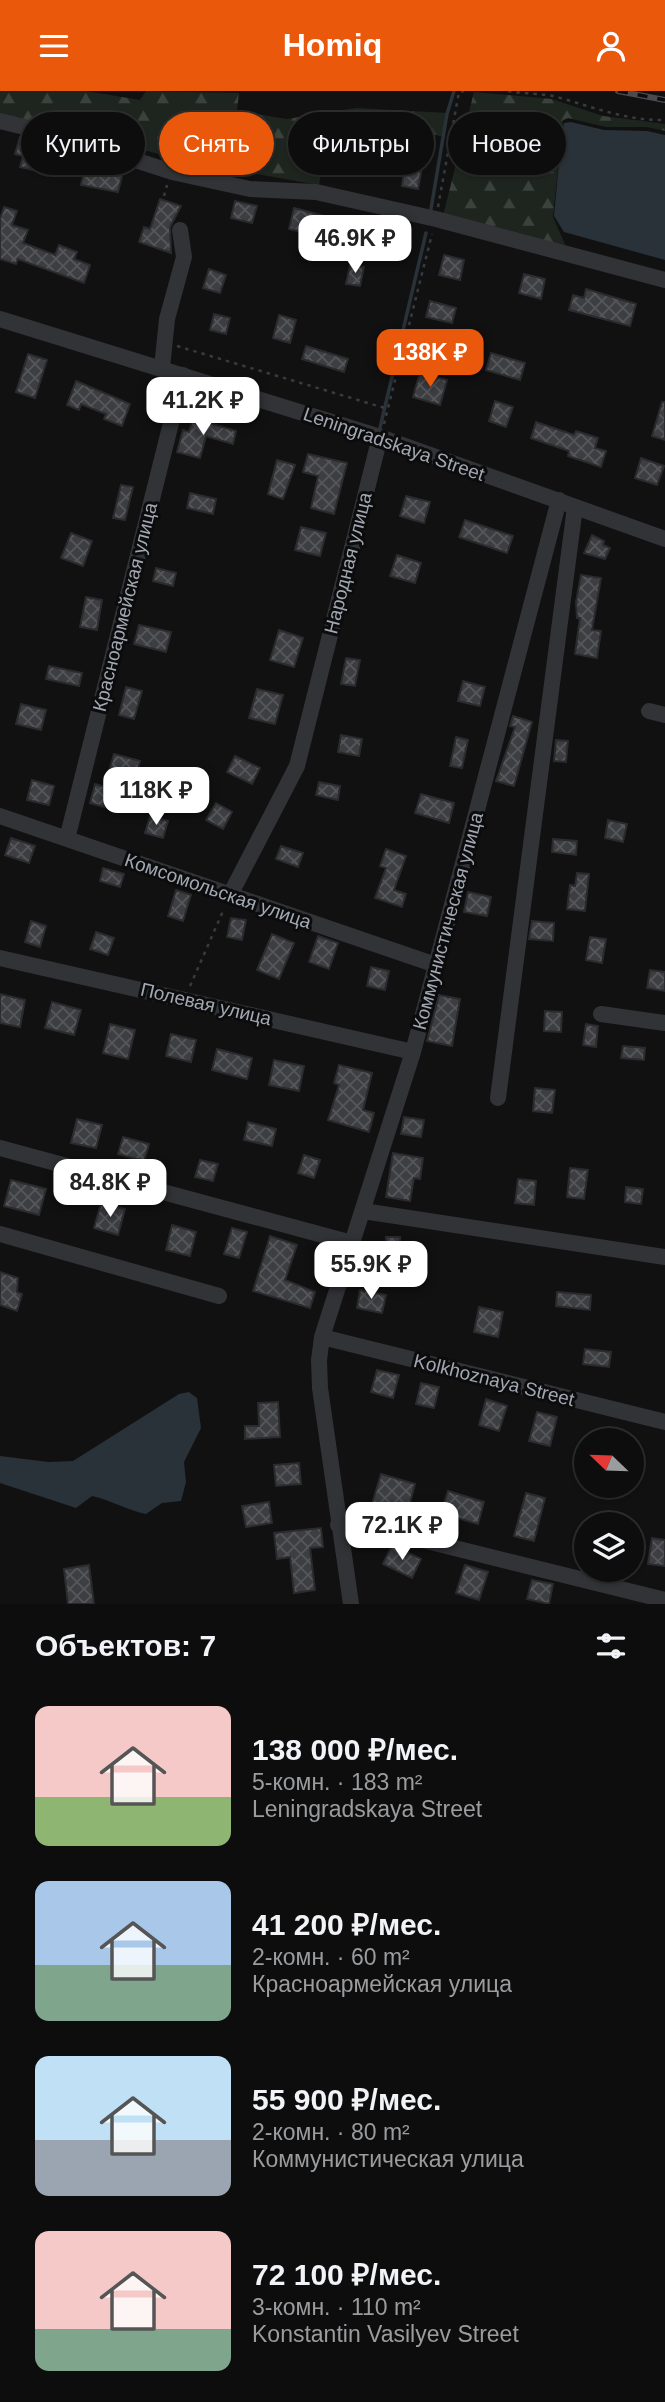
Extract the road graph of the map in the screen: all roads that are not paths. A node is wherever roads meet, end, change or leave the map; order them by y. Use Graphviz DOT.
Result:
graph roads {
  1 [pos="0,121"];
  2 [pos="180,230"];
  3 [pos="665,280"];
  4 [pos="0,319"];
  5 [pos="162,363"];
  6 [pos="183,375"];
  7 [pos="380,437"];
  8 [pos="567,504"];
  9 [pos="665,539"];
  10 [pos="0,816"];
  11 [pos="67,839"];
  12 [pos="230,895"];
  13 [pos="0,958"];
  14 [pos="436,965"];
  15 [pos="601,1014"];
  16 [pos="665,1023"];
  17 [pos="413,1052"];
  18 [pos="498,1098"];
  19 [pos="0,1148"];
  20 [pos="363,1211"];
  21 [pos="0,1234"];
  22 [pos="352,1243"];
  23 [pos="665,1257"];
  24 [pos="219,1296"];
  25 [pos="322,1337"];
  26 [pos="665,1422"];
  27 [pos="338,1525"];
  28 [pos="665,1600"];
  29 [pos="351,1604"];
  1 -- 3 [label="street"];
  2 -- 5 [label="street"];
  4 -- 5 [label="street, Leningradskaya Street"];
  5 -- 6 [label="street, Leningradskaya Street"];
  6 -- 7 [label="street, Leningradskaya Street"];
  6 -- 11 [label="street, Красноармейская улица"];
  7 -- 8 [label="street, Leningradskaya Street"];
  7 -- 12 [label="street, Народная улица"];
  8 -- 9 [label="street, Leningradskaya Street"];
  8 -- 14 [label="street, Коммунистическая улица"];
  8 -- 18 [label="street"];
  10 -- 11 [label="street, Комсомольская улица"];
  11 -- 12 [label="street, Комсомольская улица"];
  12 -- 14 [label="street, Комсомольская улица"];
  13 -- 17 [label="street, Полевая улица"];
  14 -- 17 [label="street, Коммунистическая улица"];
  15 -- 16 [label="street"];
  17 -- 20 [label="street, Коммунистическая улица"];
  19 -- 22 [label="street"];
  20 -- 22 [label="street, Коммунистическая улица"];
  20 -- 23 [label="street"];
  21 -- 24 [label="street"];
  22 -- 25 [label="street, Коммунистическая улица"];
  25 -- 26 [label="street, Kolkhoznaya Street"];
  25 -- 27 [label="street, Коммунистическая улица"];
  27 -- 28 [label="street"];
  27 -- 29 [label="street, Коммунистическая улица"];
}
